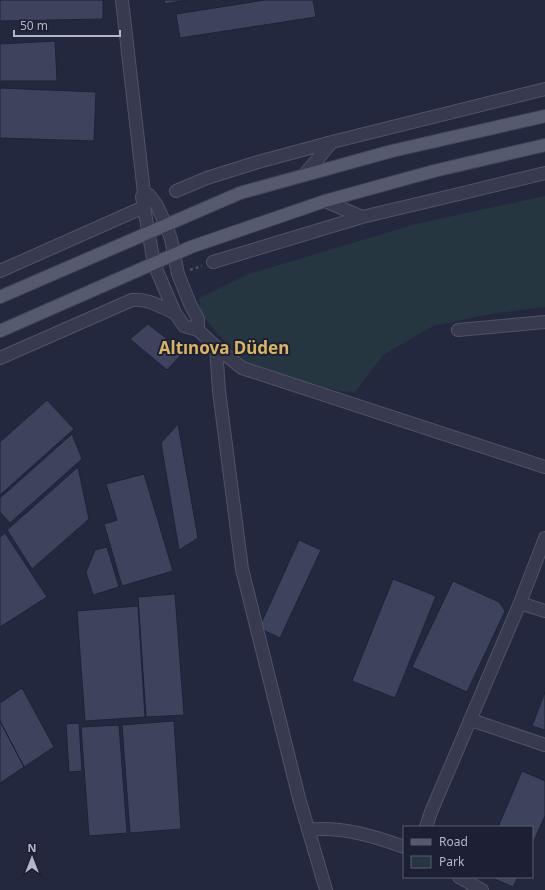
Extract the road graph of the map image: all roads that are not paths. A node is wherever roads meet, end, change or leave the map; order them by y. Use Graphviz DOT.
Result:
graph roads {
  1 [pos="122,0"];
  2 [pos="545,89"];
  3 [pos="545,116"];
  4 [pos="332,142"];
  5 [pos="545,145"];
  6 [pos="545,173"];
  7 [pos="304,176"];
  8 [pos="176,191"];
  9 [pos="144,193"];
  10 [pos="325,201"];
  11 [pos="144,207"];
  12 [pos="362,217"];
  13 [pos="166,225"];
  14 [pos="148,233"];
  15 [pos="174,254"];
  16 [pos="213,262"];
  17 [pos="154,264"];
  18 [pos="0,271"];
  19 [pos="0,297"];
  20 [pos="175,313"];
  21 [pos="545,322"];
  22 [pos="198,330"];
  23 [pos="458,330"];
  24 [pos="0,331"];
  25 [pos="216,347"];
  26 [pos="0,358"];
  27 [pos="545,467"];
  28 [pos="545,538"];
  29 [pos="520,603"];
  30 [pos="545,611"];
  31 [pos="471,720"];
  32 [pos="545,746"];
  33 [pos="426,826"];
  34 [pos="308,830"];
  35 [pos="403,847"];
  36 [pos="461,878"];
  37 [pos="326,890"];
  38 [pos="482,890"];
  1 -- 9 [label="street"];
  2 -- 4 [label="street"];
  3 -- 7 [label="main road"];
  4 -- 7 [label="street"];
  4 -- 8 [label="street"];
  5 -- 10 [label="main road"];
  6 -- 12 [label="street"];
  7 -- 13 [label="main road"];
  9 -- 11 [label="street"];
  9 -- 13 [label="street"];
  10 -- 12 [label="street"];
  10 -- 15 [label="main road"];
  11 -- 14 [label="street"];
  11 -- 18 [label="street"];
  12 -- 16 [label="street"];
  13 -- 14 [label="main road"];
  13 -- 15 [label="street"];
  14 -- 17 [label="street"];
  14 -- 19 [label="main road"];
  15 -- 17 [label="main road"];
  15 -- 22 [label="street"];
  17 -- 20 [label="street"];
  17 -- 24 [label="main road"];
  20 -- 22 [label="street"];
  20 -- 26 [label="street"];
  21 -- 23 [label="street"];
  22 -- 25 [label="street"];
  25 -- 27 [label="street"];
  25 -- 34 [label="street"];
  28 -- 29 [label="street"];
  29 -- 30 [label="street"];
  29 -- 31 [label="street"];
  31 -- 32 [label="street"];
  31 -- 33 [label="street"];
  34 -- 35 [label="street"];
  34 -- 37 [label="street"];
  36 -- 38 [label="street"];
}
